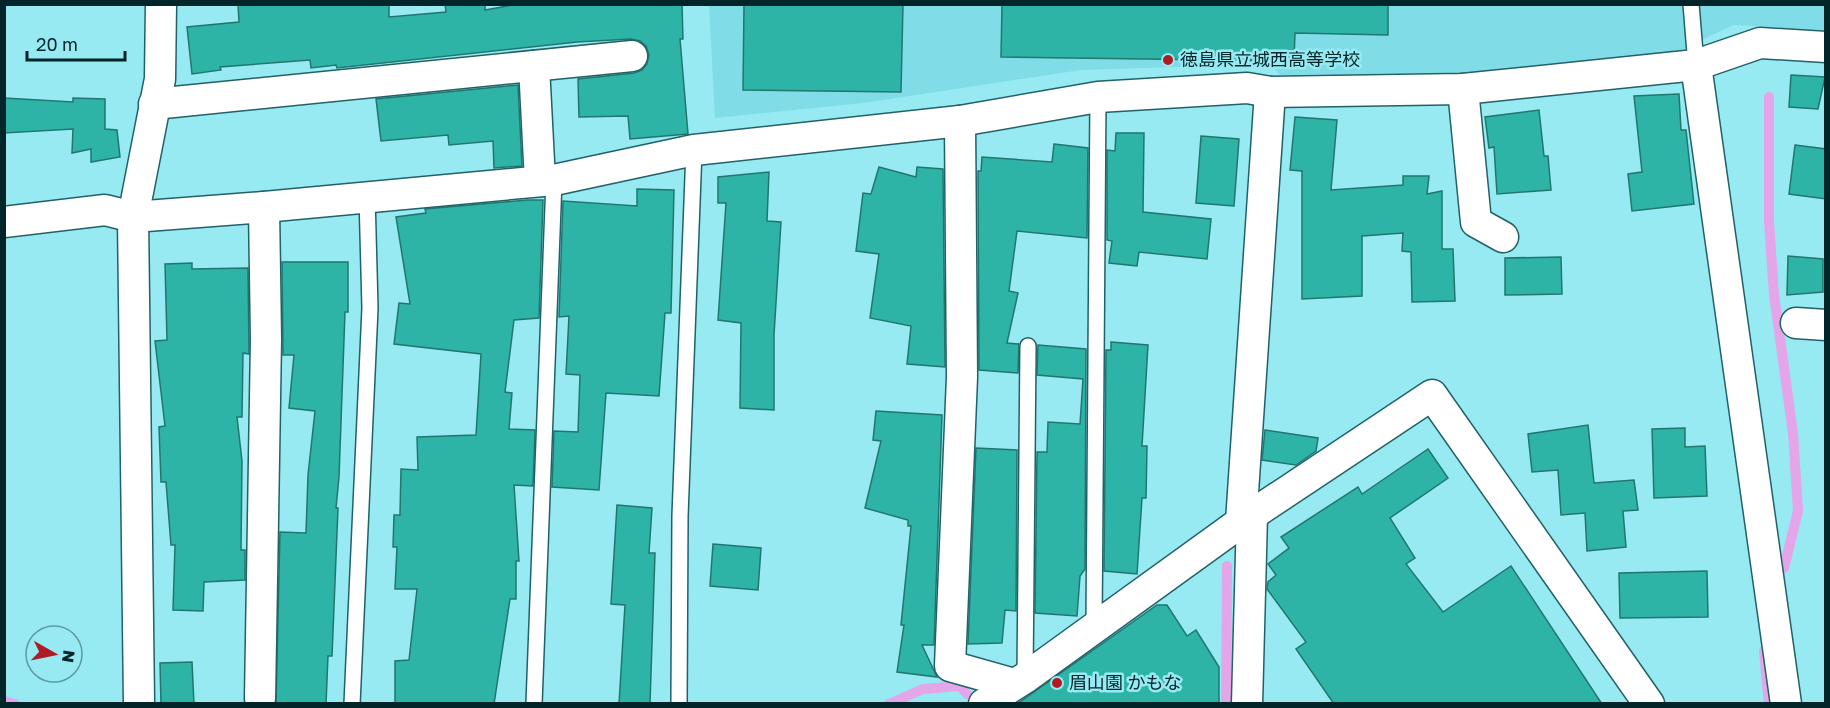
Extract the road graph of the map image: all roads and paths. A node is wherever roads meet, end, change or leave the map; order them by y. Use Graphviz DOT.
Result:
graph roads {
  1 [pos="161,4"];
  2 [pos="1691,4"];
  3 [pos="1826,47"];
  4 [pos="632,56"];
  5 [pos="1696,65"];
  6 [pos="534,66"];
  7 [pos="1463,89"];
  8 [pos="1270,92"];
  9 [pos="1098,97"];
  10 [pos="154,104"];
  11 [pos="960,121"];
  12 [pos="694,150"];
  13 [pos="547,181"];
  14 [pos="367,196"];
  15 [pos="264,207"];
  16 [pos="133,217"];
  17 [pos="4,222"];
  18 [pos="1503,237"];
  19 [pos="1796,323"];
  20 [pos="1826,325"];
  21 [pos="1028,346"];
  22 [pos="1246,519"];
  23 [pos="1094,628"];
  24 [pos="1020,681"];
  25 [pos="260,699"];
  26 [pos="140,704"];
  27 [pos="352,704"];
  28 [pos="534,704"];
  29 [pos="679,704"];
  30 [pos="984,704"];
  31 [pos="1247,704"];
  32 [pos="1649,704"];
  33 [pos="1786,704"];
  1 -- 10 [label="street"];
  2 -- 5 [label="lane"];
  3 -- 5 [label="street"];
  4 -- 6 [label="street"];
  5 -- 7 [label="street"];
  5 -- 33 [label="street"];
  6 -- 10 [label="street"];
  6 -- 13 [label="street"];
  7 -- 8 [label="street"];
  7 -- 18 [label="street"];
  8 -- 9 [label="street"];
  8 -- 22 [label="street"];
  9 -- 11 [label="street"];
  9 -- 23 [label="lane"];
  10 -- 16 [label="street"];
  11 -- 12 [label="street"];
  11 -- 24 [label="street"];
  12 -- 13 [label="street"];
  12 -- 29 [label="lane"];
  13 -- 14 [label="street"];
  13 -- 28 [label="lane"];
  14 -- 15 [label="street"];
  14 -- 27 [label="lane"];
  15 -- 16 [label="street"];
  15 -- 25 [label="street"];
  16 -- 17 [label="street"];
  16 -- 26 [label="street"];
  19 -- 20 [label="street"];
  21 -- 24 [label="lane"];
  22 -- 23 [label="street"];
  22 -- 31 [label="street"];
  22 -- 32 [label="street"];
  23 -- 24 [label="street"];
  24 -- 30 [label="street"];
}
